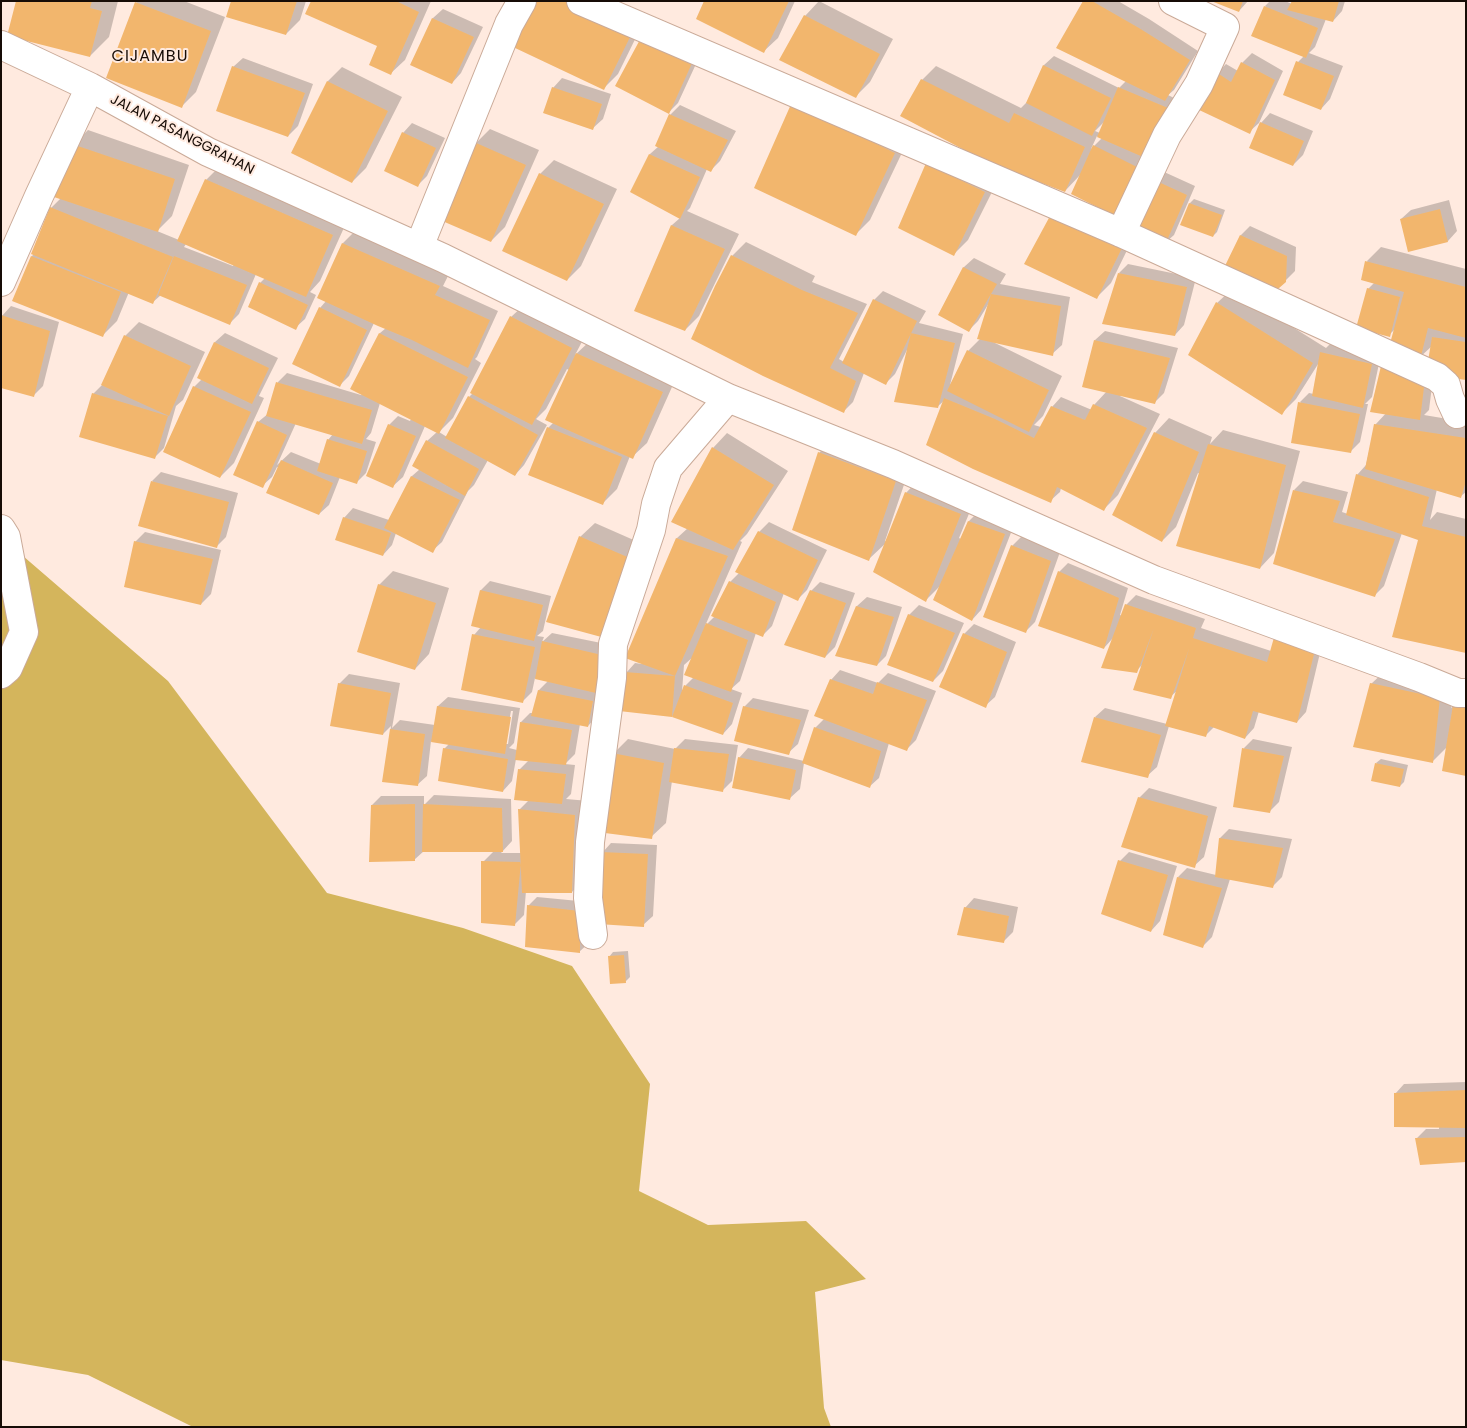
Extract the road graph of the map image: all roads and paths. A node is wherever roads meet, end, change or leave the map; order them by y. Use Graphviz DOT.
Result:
graph roads {
  1 [pos="522,1"];
  2 [pos="581,1"];
  3 [pos="1174,1"];
  4 [pos="1,44"];
  5 [pos="90,87"];
  6 [pos="1121,233"];
  7 [pos="420,247"];
  8 [pos="1,282"];
  9 [pos="728,398"];
  10 [pos="1457,414"];
  11 [pos="1,528"];
  12 [pos="1,674"];
  13 [pos="1466,693"];
  14 [pos="593,935"];
  1 -- 7 [label="street"];
  2 -- 6 [label="street"];
  3 -- 6 [label="street"];
  4 -- 5 [label="street, JALAN PASANGGRAHAN"];
  5 -- 7 [label="street, JALAN PASANGGRAHAN"];
  5 -- 8 [label="street"];
  6 -- 10 [label="street"];
  7 -- 9 [label="street, JALAN PASANGGRAHAN"];
  9 -- 13 [label="street, JALAN PASANGGRAHAN"];
  9 -- 14 [label="street"];
  11 -- 12 [label="street"];
}
